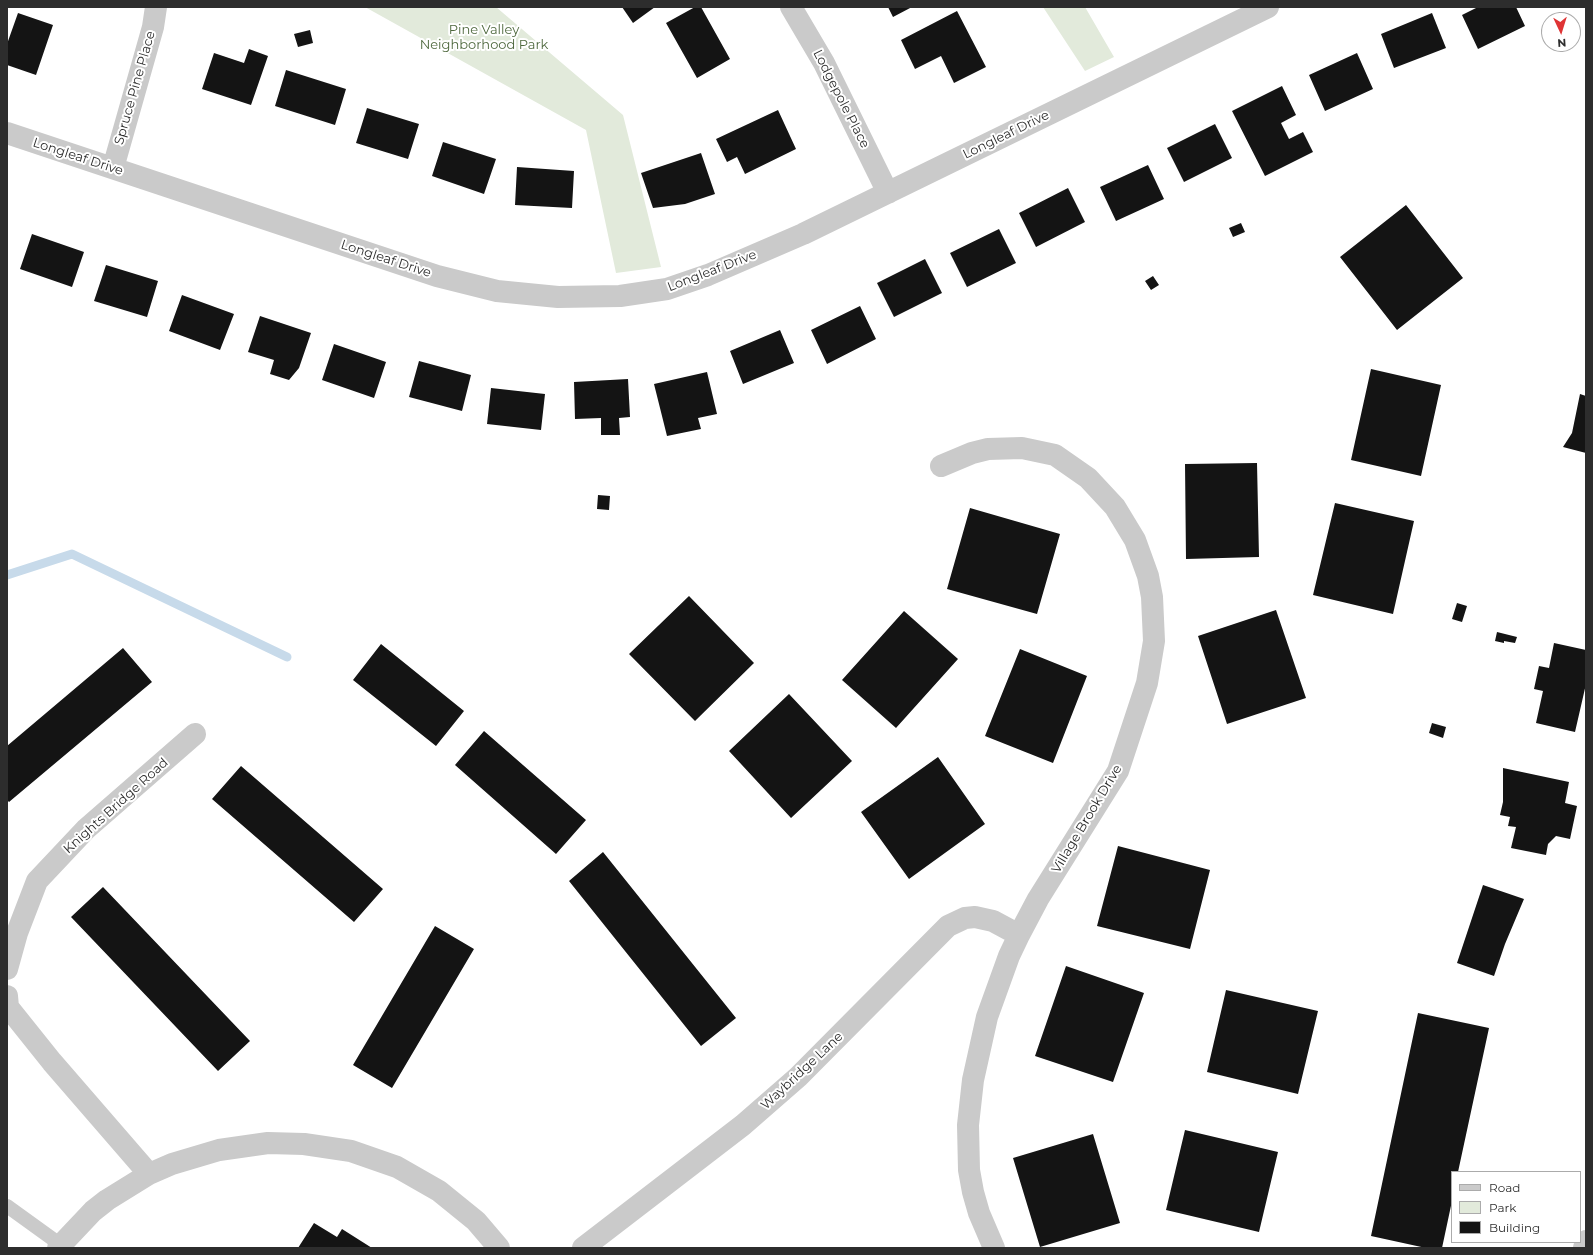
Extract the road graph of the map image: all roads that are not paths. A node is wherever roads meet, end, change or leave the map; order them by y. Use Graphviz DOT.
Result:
graph roads {
  1 [pos="156,7"];
  2 [pos="791,7"];
  3 [pos="1268,7"];
  4 [pos="7,133"];
  5 [pos="113,168"];
  6 [pos="888,193"];
  7 [pos="941,466"];
  8 [pos="195,734"];
  9 [pos="1019,934"];
  10 [pos="7,969"];
  11 [pos="7,996"];
  12 [pos="149,1174"];
  13 [pos="7,1206"];
  14 [pos="1586,1242"];
  15 [pos="60,1246"];
  16 [pos="499,1248"];
  17 [pos="583,1248"];
  18 [pos="994,1248"];
  19 [pos="1584,1248"];
  1 -- 5 [label="street, Spruce Pine Place"];
  2 -- 6 [label="street, Lodgepole Place"];
  3 -- 6 [label="street, Longleaf Drive"];
  4 -- 5 [label="street, Longleaf Drive"];
  5 -- 6 [label="street, Longleaf Drive"];
  7 -- 9 [label="street, Village Brook Drive"];
  8 -- 10 [label="street, Knights Bridge Road"];
  9 -- 17 [label="street, Waybridge Lane"];
  9 -- 18 [label="street, Village Brook Drive"];
  11 -- 12 [label="street"];
  12 -- 15 [label="street"];
  12 -- 16 [label="street"];
  13 -- 15 [label="lane"];
  14 -- 19 [label="street"];
}
